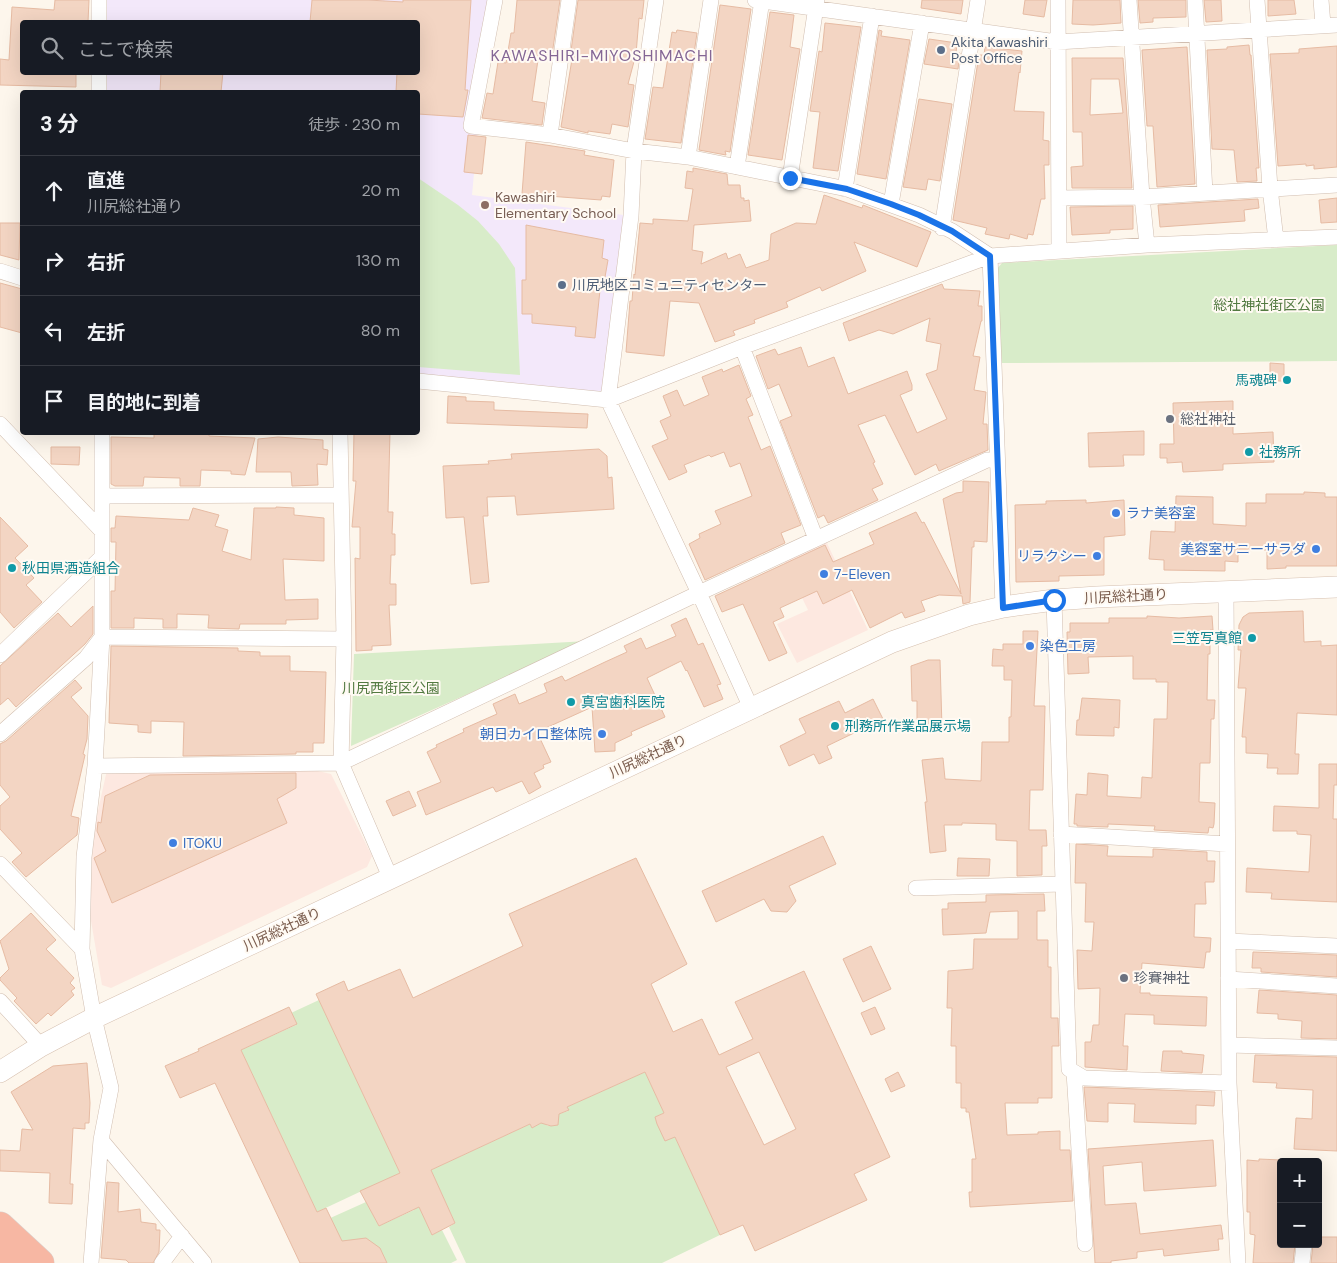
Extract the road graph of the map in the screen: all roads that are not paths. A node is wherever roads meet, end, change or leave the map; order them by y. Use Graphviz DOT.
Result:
graph roads {
  1 [pos="99,0"];
  2 [pos="494,0"];
  3 [pos="570,0"];
  4 [pos="656,0"];
  5 [pos="711,0"];
  6 [pos="760,0"];
  7 [pos="978,0"];
  8 [pos="1058,0"];
  9 [pos="1129,0"];
  10 [pos="1195,0"];
  11 [pos="1257,0"];
  12 [pos="1321,0"];
  13 [pos="816,5"];
  14 [pos="872,16"];
  15 [pos="99,20"];
  16 [pos="922,23"];
  17 [pos="1330,25"];
  18 [pos="974,29"];
  19 [pos="1259,30"];
  20 [pos="1197,33"];
  21 [pos="1132,37"];
  22 [pos="1057,42"];
  23 [pos="99,75"];
  24 [pos="99,90"];
  25 [pos="550,135"];
  26 [pos="634,151"];
  27 [pos="688,157"];
  28 [pos="737,167"];
  29 [pos="790,178"];
  30 [pos="1337,185"];
  31 [pos="1270,188"];
  32 [pos="845,189"];
  33 [pos="1205,192"];
  34 [pos="1142,197"];
  35 [pos="1059,198"];
  36 [pos="891,204"];
  37 [pos="942,228"];
  38 [pos="1337,237"];
  39 [pos="1276,240"];
  40 [pos="1147,245"];
  41 [pos="1059,250"];
  42 [pos="990,256"];
  43 [pos="0,271"];
  44 [pos="20,277"];
  45 [pos="742,347"];
  46 [pos="420,381"];
  47 [pos="608,400"];
  48 [pos="0,424"];
  49 [pos="102,435"];
  50 [pos="340,435"];
  51 [pos="996,458"];
  52 [pos="340,495"];
  53 [pos="102,496"];
  54 [pos="101,530"];
  55 [pos="816,539"];
  56 [pos="102,557"];
  57 [pos="1337,587"];
  58 [pos="1226,592"];
  59 [pos="699,593"];
  60 [pos="1054,600"];
  61 [pos="1003,608"];
  62 [pos="102,637"];
  63 [pos="344,639"];
  64 [pos="4,645"];
  65 [pos="751,708"];
  66 [pos="0,734"];
  67 [pos="341,763"];
  68 [pos="95,766"];
  69 [pos="1061,834"];
  70 [pos="1227,844"];
  71 [pos="0,864"];
  72 [pos="390,878"];
  73 [pos="1062,884"];
  74 [pos="916,888"];
  75 [pos="1228,941"];
  76 [pos="1337,946"];
  77 [pos="82,949"];
  78 [pos="1228,979"];
  79 [pos="1337,986"];
  80 [pos="0,1001"];
  81 [pos="94,1018"];
  82 [pos="1229,1045"];
  83 [pos="41,1046"];
  84 [pos="1337,1048"];
  85 [pos="0,1072"];
  86 [pos="1074,1072"];
  87 [pos="1229,1083"];
  88 [pos="101,1140"];
  89 [pos="0,1226"];
  90 [pos="182,1236"];
  91 [pos="1085,1244"];
  92 [pos="1304,1248"];
  93 [pos="0,1258"];
  94 [pos="6,1263"];
  95 [pos="39,1263"];
  96 [pos="91,1263"];
  97 [pos="162,1263"];
  98 [pos="204,1263"];
  99 [pos="1238,1263"];
  100 [pos="1302,1263"];
  1 -- 15 [label="street"];
  2 -- 25 [label="street"];
  3 -- 25 [label="street"];
  4 -- 26 [label="street"];
  5 -- 27 [label="street"];
  6 -- 13 [label="street"];
  6 -- 28 [label="street"];
  7 -- 18 [label="street"];
  8 -- 22 [label="street"];
  9 -- 21 [label="street"];
  10 -- 20 [label="street"];
  11 -- 19 [label="street"];
  12 -- 17 [label="street"];
  13 -- 14 [label="street"];
  13 -- 29 [label="street"];
  14 -- 16 [label="street"];
  14 -- 32 [label="street"];
  16 -- 18 [label="street"];
  16 -- 36 [label="street"];
  17 -- 19 [label="street"];
  18 -- 22 [label="street"];
  18 -- 37 [label="street"];
  19 -- 20 [label="street"];
  19 -- 31 [label="street"];
  20 -- 21 [label="street"];
  20 -- 33 [label="street"];
  21 -- 22 [label="street"];
  21 -- 34 [label="street"];
  22 -- 35 [label="street"];
  23 -- 24 [label="street"];
  25 -- 26 [label="street"];
  26 -- 27 [label="street"];
  26 -- 47 [label="street"];
  27 -- 28 [label="street"];
  28 -- 29 [label="street"];
  29 -- 32 [label="street"];
  30 -- 31 [label="street"];
  31 -- 33 [label="street"];
  31 -- 39 [label="street"];
  32 -- 36 [label="street"];
  33 -- 34 [label="street"];
  34 -- 35 [label="street"];
  34 -- 40 [label="street"];
  35 -- 41 [label="street"];
  36 -- 37 [label="street"];
  37 -- 42 [label="street"];
  38 -- 39 [label="street"];
  39 -- 40 [label="street"];
  40 -- 41 [label="street"];
  41 -- 42 [label="street"];
  42 -- 45 [label="street"];
  42 -- 51 [label="street"];
  43 -- 44 [label="street"];
  45 -- 47 [label="street"];
  45 -- 55 [label="street"];
  46 -- 47 [label="street"];
  47 -- 59 [label="street"];
  48 -- 54 [label="street"];
  49 -- 53 [label="street"];
  50 -- 52 [label="street"];
  51 -- 55 [label="street"];
  51 -- 61 [label="street"];
  52 -- 53 [label="street"];
  52 -- 63 [label="street"];
  53 -- 54 [label="street"];
  54 -- 56 [label="street"];
  55 -- 59 [label="street"];
  56 -- 62 [label="street"];
  56 -- 64 [label="street"];
  57 -- 58 [label="street, 川尻総社通り"];
  58 -- 60 [label="street, 川尻総社通り"];
  58 -- 70 [label="street"];
  59 -- 65 [label="street"];
  59 -- 67 [label="street"];
  60 -- 61 [label="street, 川尻総社通り"];
  60 -- 69 [label="street"];
  61 -- 65 [label="street, 川尻総社通り"];
  62 -- 63 [label="street"];
  62 -- 66 [label="street"];
  62 -- 68 [label="street"];
  63 -- 67 [label="street"];
  65 -- 72 [label="street, 川尻総社通り"];
  67 -- 68 [label="street"];
  67 -- 72 [label="street"];
  68 -- 77 [label="street"];
  69 -- 70 [label="street"];
  69 -- 73 [label="street"];
  70 -- 75 [label="street"];
  71 -- 77 [label="street"];
  72 -- 81 [label="street, 川尻総社通り"];
  73 -- 74 [label="street"];
  73 -- 86 [label="street"];
  75 -- 76 [label="street"];
  75 -- 78 [label="street"];
  77 -- 81 [label="street"];
  78 -- 79 [label="street"];
  78 -- 82 [label="street"];
  80 -- 83 [label="street"];
  81 -- 83 [label="street, 川尻総社通り"];
  81 -- 88 [label="street"];
  82 -- 84 [label="street"];
  82 -- 87 [label="street"];
  83 -- 85 [label="street, 川尻総社通り"];
  86 -- 87 [label="street"];
  86 -- 91 [label="street"];
  87 -- 99 [label="street"];
  88 -- 90 [label="street"];
  88 -- 96 [label="street"];
  89 -- 95 [label="highway"];
  90 -- 97 [label="street"];
  90 -- 98 [label="street"];
  92 -- 100 [label="street"];
  93 -- 94 [label="highway"];
}
